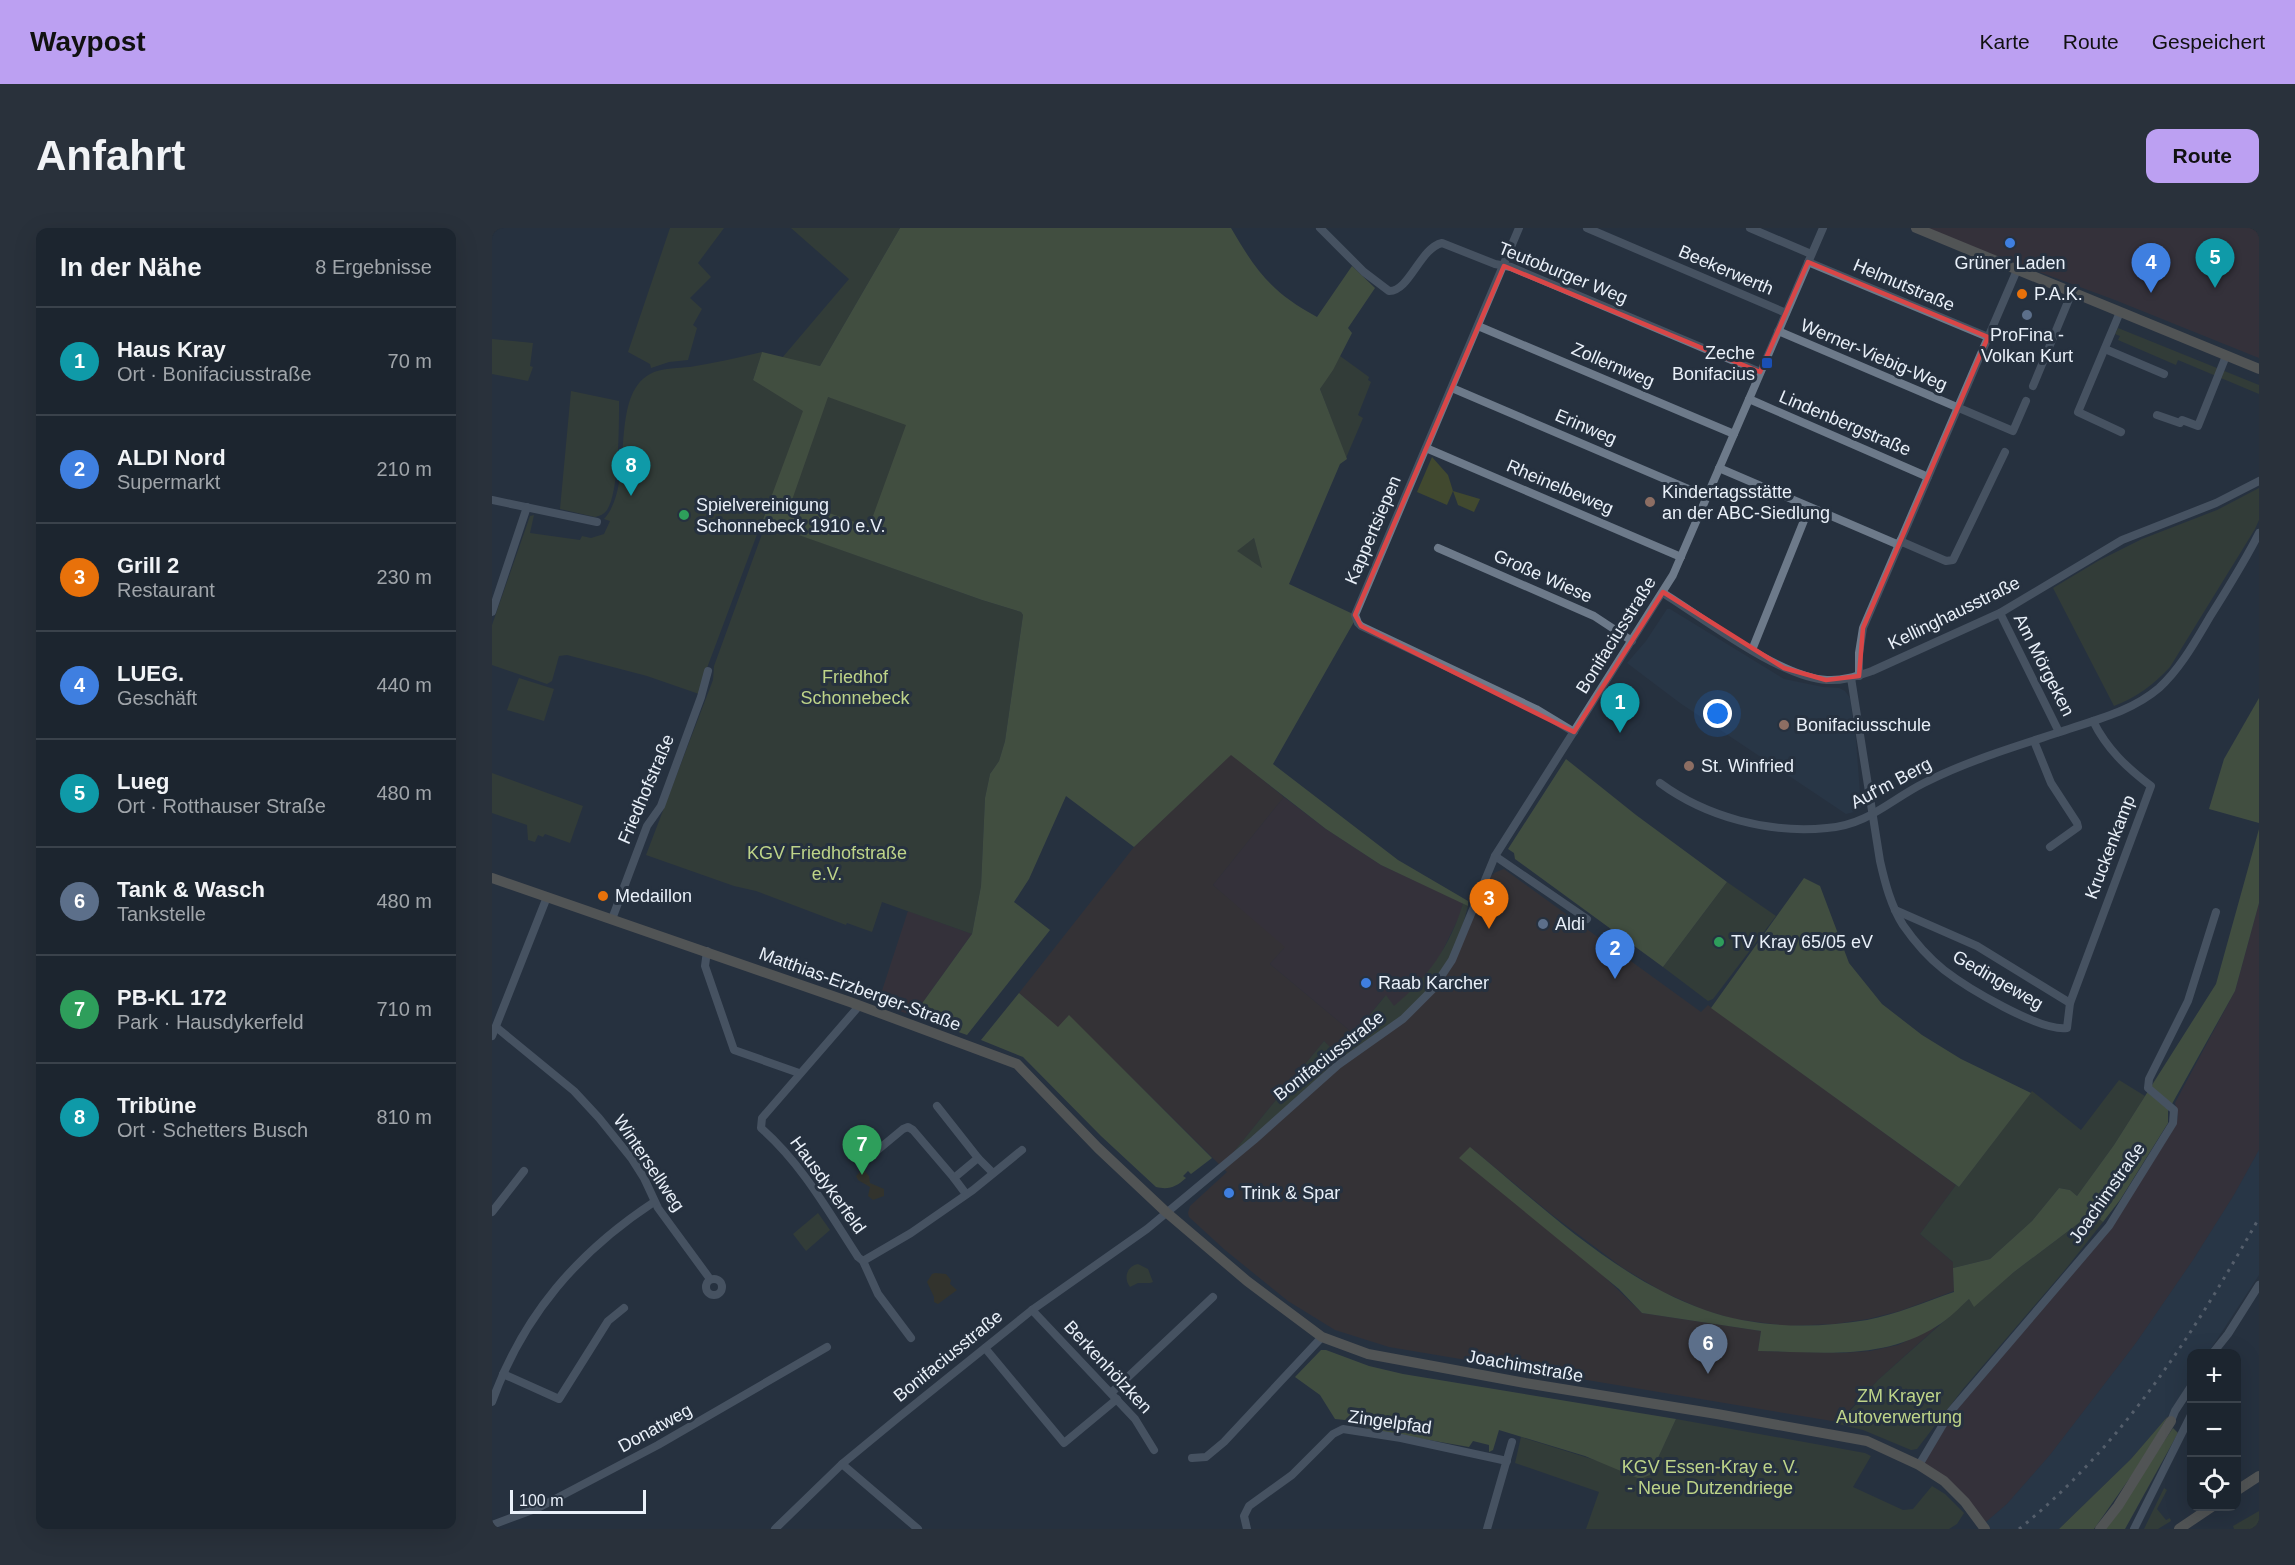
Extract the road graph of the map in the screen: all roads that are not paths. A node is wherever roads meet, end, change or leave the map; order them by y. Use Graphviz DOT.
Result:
graph roads {
  1 [pos="1320,228"];
  2 [pos="1519,228"];
  3 [pos="1587,228"];
  4 [pos="1750,228"];
  5 [pos="1822,228"];
  6 [pos="1916,228"];
  7 [pos="1810,258"];
  8 [pos="1503,266"];
  9 [pos="2017,270"];
  10 [pos="2072,292"];
  11 [pos="2120,312"];
  12 [pos="1786,314"];
  13 [pos="1478,326"];
  14 [pos="1778,332"];
  15 [pos="1988,337"];
  16 [pos="2105,350"];
  17 [pos="2226,356"];
  18 [pos="2259,369"];
  19 [pos="1760,372"];
  20 [pos="2164,374"];
  21 [pos="2033,386"];
  22 [pos="1452,388"];
  23 [pos="1749,399"];
  24 [pos="2026,401"];
  25 [pos="1958,408"];
  26 [pos="2157,415"];
  27 [pos="2121,432"];
  28 [pos="1734,434"];
  29 [pos="1426,448"];
  30 [pos="2005,452"];
  31 [pos="1719,468"];
  32 [pos="1928,477"];
  33 [pos="2259,481"];
  34 [pos="1707,497"];
  35 [pos="492,500"];
  36 [pos="527,507"];
  37 [pos="1809,508"];
  38 [pos="597,522"];
  39 [pos="2259,533"];
  40 [pos="1899,543"];
  41 [pos="1438,548"];
  42 [pos="1681,557"];
  43 [pos="1663,592"];
  44 [pos="492,612"];
  45 [pos="2000,613"];
  46 [pos="1632,641"];
  47 [pos="1752,650"];
  48 [pos="708,671"];
  49 [pos="1855,677"];
  50 [pos="2093,721"];
  51 [pos="1574,732"];
  52 [pos="2059,732"];
  53 [pos="2034,741"];
  54 [pos="1660,783"];
  55 [pos="1874,815"];
  56 [pos="2050,847"];
  57 [pos="1495,856"];
  58 [pos="492,878"];
  59 [pos="547,897"];
  60 [pos="1895,910"];
  61 [pos="2216,912"];
  62 [pos="612,919"];
  63 [pos="1587,920"];
  64 [pos="707,951"];
  65 [pos="2070,1003"];
  66 [pos="859,1006"];
  67 [pos="496,1027"];
  68 [pos="492,1036"];
  69 [pos="799,1073"];
  70 [pos="937,1106"];
  71 [pos="1022,1150"];
  72 [pos="978,1158"];
  73 [pos="862,1163"];
  74 [pos="524,1171"];
  75 [pos="993,1173"];
  76 [pos="954,1178"];
  77 [pos="966,1194"];
  78 [pos="654,1202"];
  79 [pos="492,1212"];
  80 [pos="1166,1212"];
  81 [pos="863,1261"];
  82 [pos="710,1279"];
  83 [pos="2259,1285"];
  84 [pos="1213,1297"];
  85 [pos="624,1308"];
  86 [pos="1032,1310"];
  87 [pos="2229,1334"];
  88 [pos="1322,1336"];
  89 [pos="911,1338"];
  90 [pos="827,1347"];
  91 [pos="985,1348"];
  92 [pos="2216,1349"];
  93 [pos="2221,1349"];
  94 [pos="503,1374"];
  95 [pos="2187,1393"];
  96 [pos="1114,1396"];
  97 [pos="492,1402"];
  98 [pos="2187,1418"];
  99 [pos="2171,1421"];
  100 [pos="2187,1425"];
  101 [pos="1512,1442"];
  102 [pos="1155,1450"];
  103 [pos="1192,1458"];
  104 [pos="1506,1461"];
  105 [pos="842,1464"];
  106 [pos="1919,1465"];
  107 [pos="2259,1476"];
  108 [pos="2241,1485"];
  109 [pos="2206,1511"];
  110 [pos="492,1525"];
  111 [pos="775,1529"];
  112 [pos="918,1529"];
  113 [pos="1247,1529"];
  114 [pos="1487,1529"];
  115 [pos="1985,1529"];
  116 [pos="2100,1529"];
  117 [pos="2134,1529"];
  118 [pos="2179,1529"];
  1 -- 8 [label="street, Teutoburger Weg"];
  2 -- 8 [label="street, Kappertsiepen"];
  3 -- 12 [label="street, Beekerwerth"];
  4 -- 7 [label="street, Helmutstraße"];
  5 -- 7 [label="street, Bonifaciusstraße"];
  6 -- 9 [label="street"];
  7 -- 12 [label="street, Bonifaciusstraße"];
  7 -- 15 [label="street, Helmutstraße"];
  8 -- 13 [label="street, Kappertsiepen"];
  8 -- 19 [label="street, Teutoburger Weg"];
  9 -- 10 [label="street"];
  9 -- 15 [label="street, Gedingeweg"];
  10 -- 11 [label="street"];
  10 -- 21 [label="street"];
  11 -- 16 [label="street"];
  11 -- 17 [label="street"];
  12 -- 14 [label="street, Bonifaciusstraße"];
  13 -- 22 [label="street, Kappertsiepen"];
  13 -- 28 [label="street, Zollernweg"];
  14 -- 19 [label="street, Bonifaciusstraße"];
  14 -- 25 [label="street, Werner-Viebig-Weg"];
  15 -- 25 [label="street, Gedingeweg"];
  16 -- 20 [label="street"];
  16 -- 27 [label="street"];
  17 -- 18 [label="street"];
  17 -- 26 [label="street"];
  19 -- 23 [label="street, Bonifaciusstraße"];
  22 -- 29 [label="street, Kappertsiepen"];
  22 -- 34 [label="street, Erinweg"];
  23 -- 28 [label="street, Bonifaciusstraße"];
  23 -- 32 [label="street, Lindenbergstraße"];
  24 -- 25 [label="street"];
  25 -- 32 [label="street, Gedingeweg"];
  28 -- 31 [label="street, Bonifaciusstraße"];
  29 -- 42 [label="street, Rheinelbeweg"];
  29 -- 51 [label="street, Kappertsiepen"];
  30 -- 40 [label="street"];
  31 -- 34 [label="street, Bonifaciusstraße"];
  31 -- 37 [label="street"];
  32 -- 40 [label="street, Gedingeweg"];
  33 -- 45 [label="street, Kellinghausstraße"];
  34 -- 42 [label="street, Bonifaciusstraße"];
  35 -- 36 [label="street"];
  36 -- 38 [label="street"];
  36 -- 44 [label="street"];
  37 -- 40 [label="street"];
  37 -- 47 [label="street"];
  39 -- 50 [label="street, Auf'm Berg"];
  40 -- 49 [label="street, Gedingeweg"];
  41 -- 46 [label="street, Große Wiese"];
  42 -- 43 [label="street, Bonifaciusstraße"];
  43 -- 46 [label="street, Bonifaciusstraße"];
  43 -- 47 [label="street, Kellinghausstraße"];
  45 -- 49 [label="street, Kellinghausstraße"];
  45 -- 52 [label="street, Am Mörgeken"];
  46 -- 51 [label="street, Bonifaciusstraße"];
  47 -- 49 [label="street, Kellinghausstraße"];
  48 -- 62 [label="street, Friedhofstraße"];
  49 -- 55 [label="street, Gedingeweg"];
  50 -- 52 [label="street, Auf'm Berg"];
  50 -- 65 [label="street, Kruckenkamp"];
  51 -- 57 [label="street, Bonifaciusstraße"];
  52 -- 53 [label="street, Auf'm Berg"];
  53 -- 55 [label="street, Auf'm Berg"];
  53 -- 56 [label="street"];
  54 -- 55 [label="street, Auf'm Berg"];
  55 -- 60 [label="street, Gedingeweg"];
  57 -- 63 [label="street"];
  57 -- 80 [label="street, Bonifaciusstraße"];
  58 -- 59 [label="street, Matthias-Erzberger-Straße"];
  59 -- 62 [label="street, Matthias-Erzberger-Straße"];
  59 -- 67 [label="street"];
  60 -- 65 [label="street, Gedingeweg"];
  60 -- 65 [label="street, Gedingeweg"];
  61 -- 106 [label="street, Joachimstraße"];
  62 -- 64 [label="street, Matthias-Erzberger-Straße"];
  64 -- 66 [label="street, Matthias-Erzberger-Straße"];
  64 -- 69 [label="street"];
  66 -- 69 [label="street, Hausdykerfeld"];
  66 -- 80 [label="street, Matthias-Erzberger-Straße"];
  67 -- 68 [label="street"];
  67 -- 78 [label="street, Wintersellweg"];
  69 -- 81 [label="street, Hausdykerfeld"];
  70 -- 72 [label="street"];
  71 -- 75 [label="street, Hausdykerfeld"];
  72 -- 75 [label="street"];
  72 -- 76 [label="street"];
  73 -- 76 [label="street"];
  74 -- 79 [label="street"];
  75 -- 77 [label="street, Hausdykerfeld"];
  76 -- 77 [label="street"];
  77 -- 81 [label="street, Hausdykerfeld"];
  78 -- 82 [label="street, Wintersellweg"];
  78 -- 94 [label="street"];
  80 -- 86 [label="street, Bonifaciusstraße"];
  80 -- 88 [label="street, Joachimstraße"];
  81 -- 89 [label="street, Hausdykerfeld"];
  83 -- 87 [label="street"];
  84 -- 96 [label="street"];
  85 -- 94 [label="street"];
  86 -- 91 [label="street, Bonifaciusstraße"];
  86 -- 96 [label="street, Berkenhölzken"];
  87 -- 92 [label="street"];
  87 -- 93 [label="street"];
  88 -- 103 [label="street"];
  88 -- 106 [label="street, Joachimstraße"];
  90 -- 110 [label="street, Donatweg"];
  91 -- 96 [label="street"];
  91 -- 105 [label="street, Bonifaciusstraße"];
  94 -- 97 [label="street"];
  95 -- 99 [label="street"];
  96 -- 102 [label="street, Berkenhölzken"];
  98 -- 99 [label="street"];
  99 -- 116 [label="street"];
  100 -- 117 [label="street"];
  101 -- 104 [label="street"];
  104 -- 113 [label="street, Zingelpfad"];
  104 -- 114 [label="street"];
  105 -- 111 [label="street, Bonifaciusstraße"];
  105 -- 112 [label="street"];
  106 -- 115 [label="street, Joachimstraße"];
  107 -- 108 [label="street"];
  109 -- 118 [label="street"];
}
